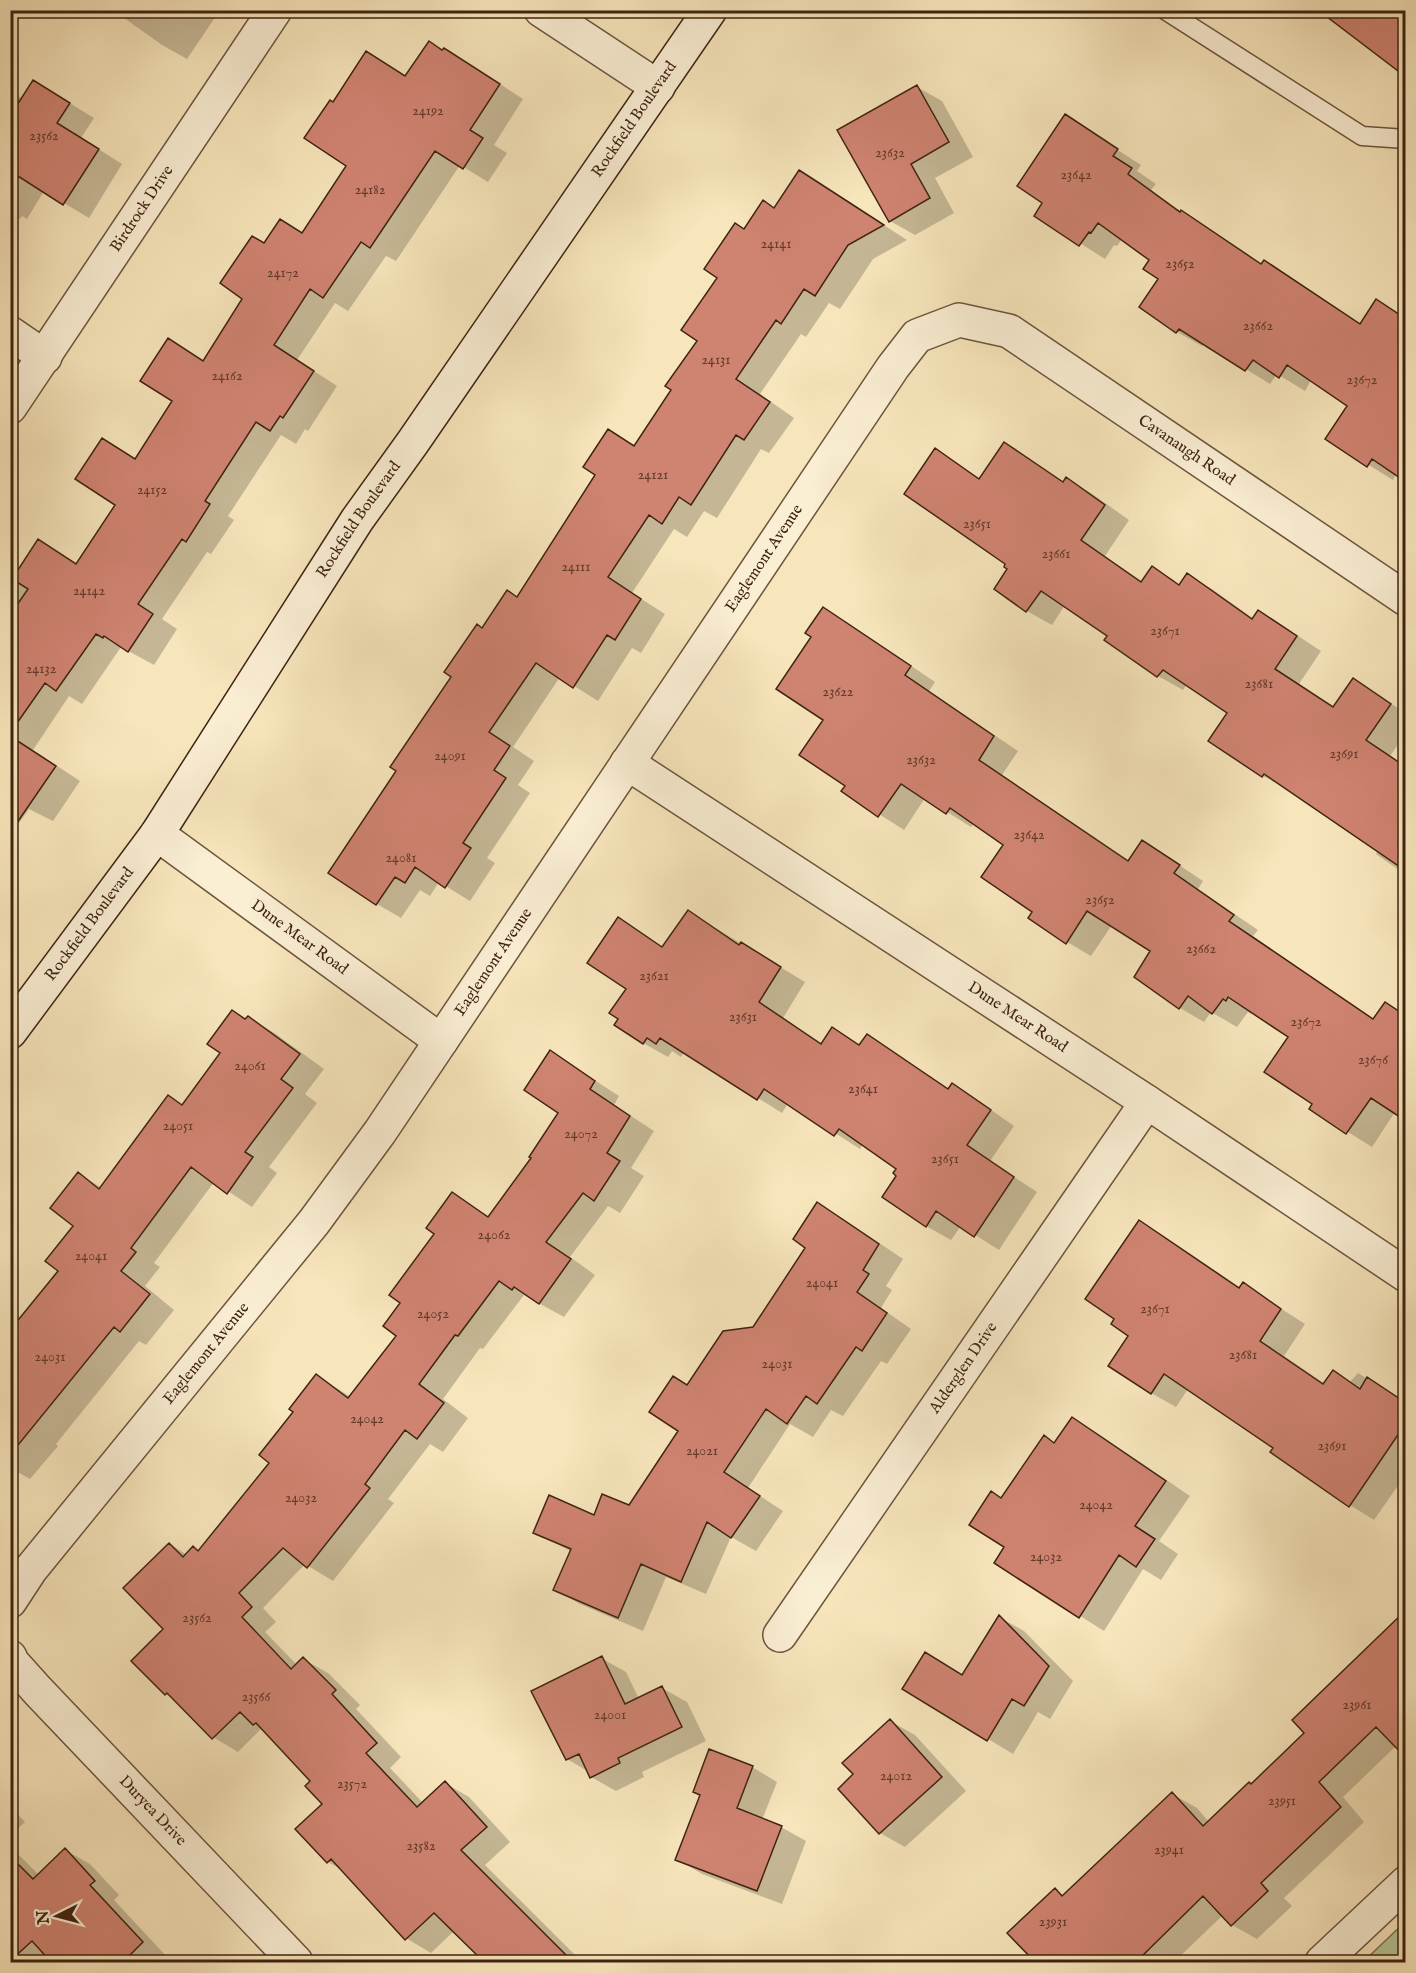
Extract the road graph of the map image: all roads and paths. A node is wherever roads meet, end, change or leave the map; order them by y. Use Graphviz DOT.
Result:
graph roads {
  1 [pos="275,10"];
  2 [pos="541,10"];
  3 [pos="710,10"];
  4 [pos="1165,10"];
  5 [pos="658,87"];
  6 [pos="1406,139"];
  7 [pos="959,320"];
  8 [pos="10,333"];
  9 [pos="45,357"];
  10 [pos="10,407"];
  11 [pos="1406,599"];
  12 [pos="627,763"];
  13 [pos="157,834"];
  14 [pos="10,1032"];
  15 [pos="441,1041"];
  16 [pos="1147,1102"];
  17 [pos="1406,1275"];
  18 [pos="10,1601"];
  19 [pos="780,1635"];
  20 [pos="10,1657"];
  21 [pos="1406,1882"];
  22 [pos="296,1962"];
  23 [pos="1322,1962"];
  1 -- 9 [label="street, Birdrock Drive"];
  2 -- 5 [label="street"];
  3 -- 5 [label="street, Rockfield Boulevard"];
  4 -- 6 [label="lane"];
  5 -- 13 [label="street, Rockfield Boulevard"];
  7 -- 11 [label="street, Cavanaugh Road"];
  7 -- 12 [label="street, Eaglemont Avenue"];
  8 -- 9 [label="street"];
  9 -- 10 [label="street, Birdrock Drive"];
  12 -- 15 [label="street, Eaglemont Avenue"];
  12 -- 16 [label="street, Dune Mear Road"];
  13 -- 14 [label="street, Rockfield Boulevard"];
  13 -- 15 [label="street, Dune Mear Road"];
  15 -- 18 [label="street, Eaglemont Avenue"];
  16 -- 17 [label="street, Dune Mear Road"];
  16 -- 19 [label="street, Alderglen Drive"];
  20 -- 22 [label="street, Duryea Drive"];
  21 -- 23 [label="street"];
}
